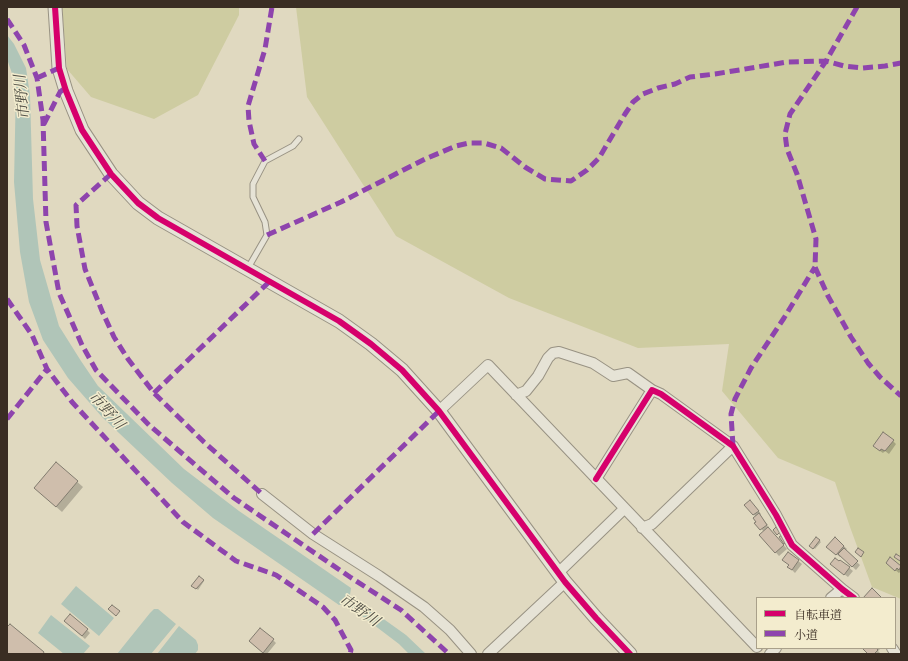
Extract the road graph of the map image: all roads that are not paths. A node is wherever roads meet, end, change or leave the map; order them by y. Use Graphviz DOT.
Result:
graph roads {
  1 [pos="55,7"];
  2 [pos="299,139"];
  3 [pos="248,268"];
  4 [pos="652,390"];
  5 [pos="516,395"];
  6 [pos="439,411"];
  7 [pos="733,446"];
  8 [pos="596,479"];
  9 [pos="262,494"];
  10 [pos="624,509"];
  11 [pos="642,528"];
  12 [pos="561,577"];
  13 [pos="842,589"];
  14 [pos="832,597"];
  15 [pos="853,597"];
  16 [pos="756,647"];
  17 [pos="471,654"];
  18 [pos="488,654"];
  19 [pos="630,654"];
  1 -- 3 [label="street"];
  2 -- 3 [label="lane"];
  3 -- 6 [label="street"];
  4 -- 5 [label="street"];
  4 -- 7 [label="street"];
  4 -- 8 [label="street"];
  5 -- 6 [label="street"];
  5 -- 8 [label="street"];
  6 -- 12 [label="street"];
  7 -- 11 [label="street"];
  7 -- 13 [label="street"];
  8 -- 10 [label="street"];
  9 -- 17 [label="street"];
  10 -- 11 [label="street"];
  10 -- 12 [label="street"];
  11 -- 16 [label="street"];
  12 -- 18 [label="street"];
  12 -- 19 [label="street"];
  13 -- 14 [label="street"];
  13 -- 15 [label="street"];
}
